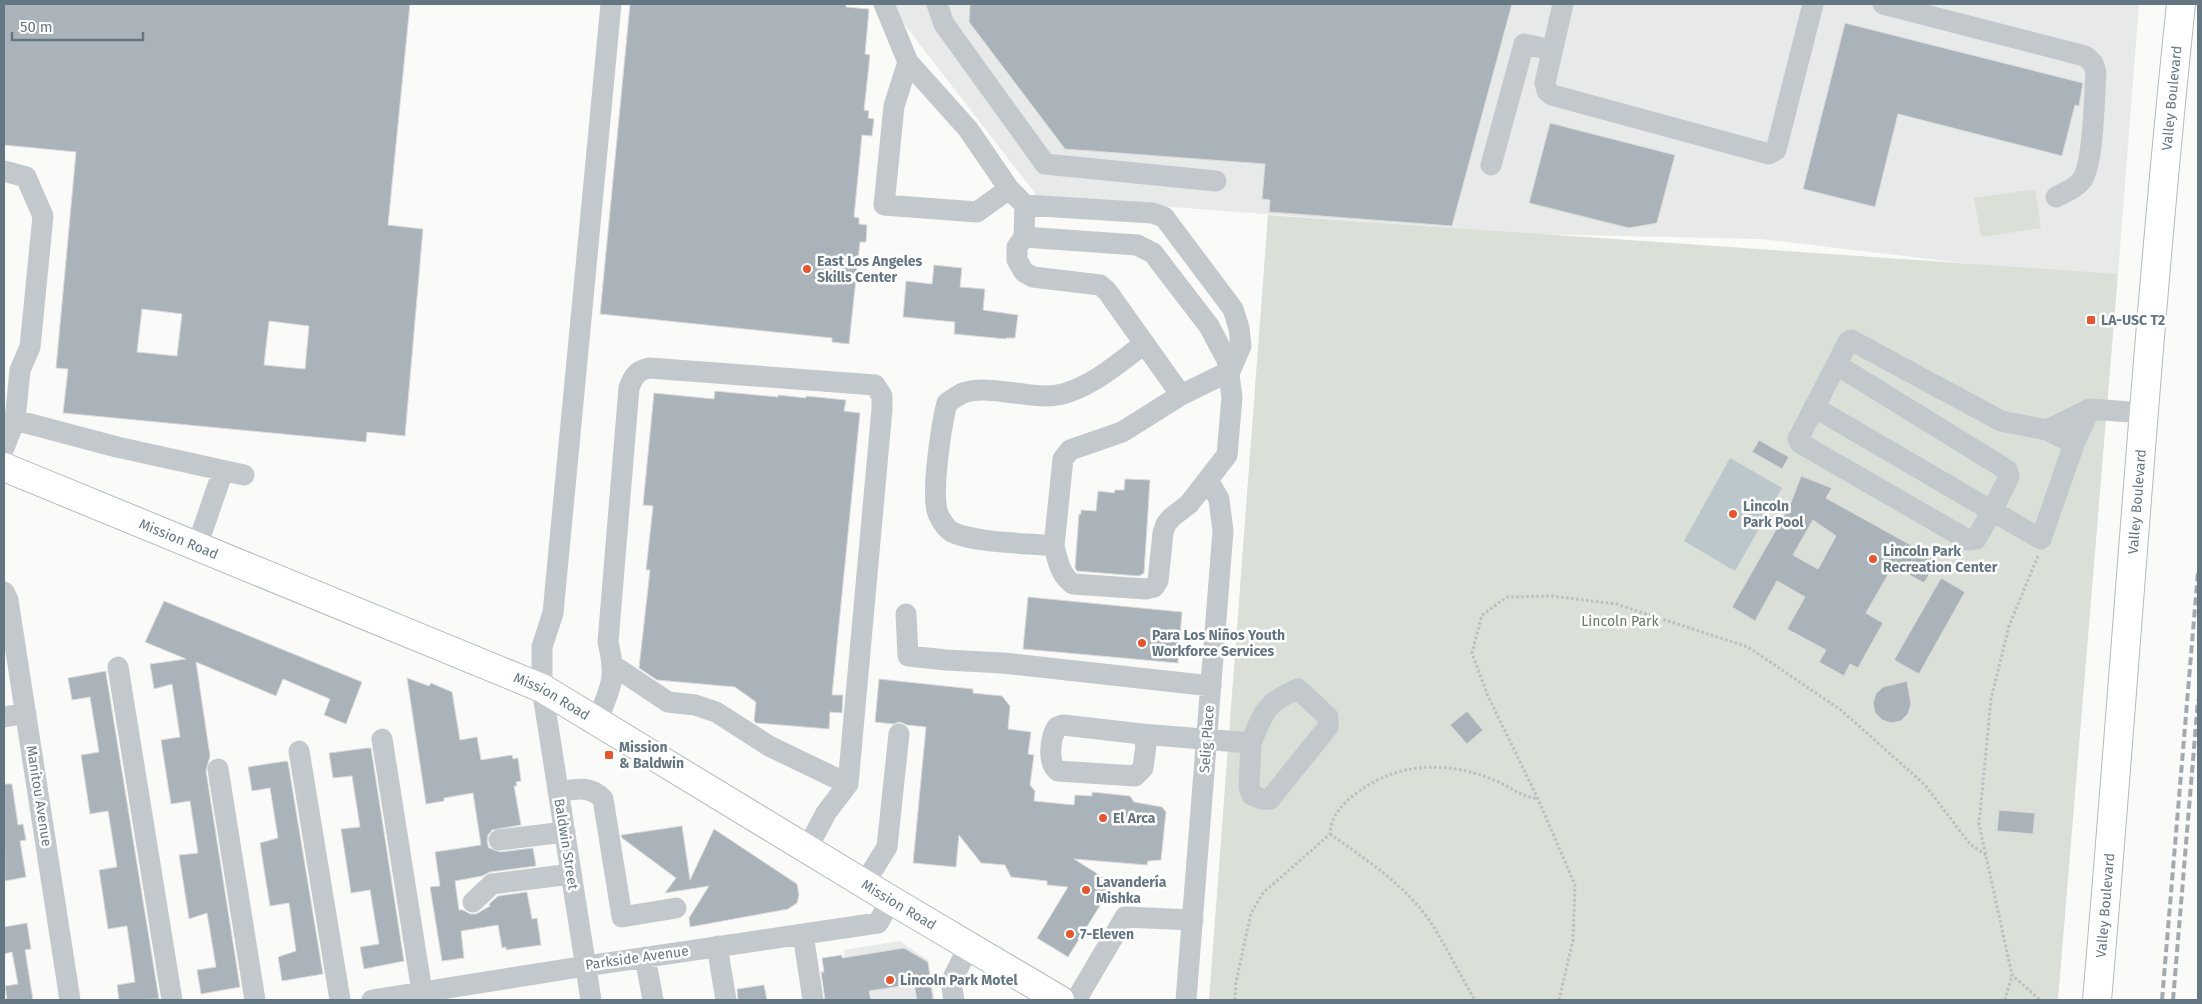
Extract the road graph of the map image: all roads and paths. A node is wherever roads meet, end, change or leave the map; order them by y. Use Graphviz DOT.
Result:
graph roads {
  1 [pos="610,4"];
  2 [pos="884,4"];
  3 [pos="937,4"];
  4 [pos="1564,4"];
  5 [pos="1813,4"];
  6 [pos="1883,4"];
  7 [pos="2183,4"];
  8 [pos="2198,7"];
  9 [pos="1552,50"];
  10 [pos="908,62"];
  11 [pos="1491,165"];
  12 [pos="4,171"];
  13 [pos="1216,181"];
  14 [pos="1009,189"];
  15 [pos="2056,197"];
  16 [pos="1025,205"];
  17 [pos="1024,237"];
  18 [pos="1144,344"];
  19 [pos="1837,365"];
  20 [pos="1230,371"];
  21 [pos="1181,394"];
  22 [pos="1814,408"];
  23 [pos="2090,409"];
  24 [pos="2144,413"];
  25 [pos="15,420"];
  26 [pos="2047,430"];
  27 [pos="2074,444"];
  28 [pos="4,448"];
  29 [pos="4,467"];
  30 [pos="223,471"];
  31 [pos="244,476"];
  32 [pos="1208,480"];
  33 [pos="1992,511"];
  34 [pos="2041,539"];
  35 [pos="197,546"];
  36 [pos="1054,546"];
  37 [pos="4,592"];
  38 [pos="906,614"];
  39 [pos="614,666"];
  40 [pos="118,667"];
  41 [pos="1211,686"];
  42 [pos="542,688"];
  43 [pos="26,713"];
  44 [pos="4,716"];
  45 [pos="597,721"];
  46 [pos="899,734"];
  47 [pos="1142,734"];
  48 [pos="1208,738"];
  49 [pos="382,739"];
  50 [pos="1251,743"];
  51 [pos="299,751"];
  52 [pos="218,769"];
  53 [pos="848,784"];
  54 [pos="558,792"];
  55 [pos="1538,799"];
  56 [pos="565,832"];
  57 [pos="1330,834"];
  58 [pos="499,840"];
  59 [pos="807,849"];
  60 [pos="1986,855"];
  61 [pos="571,874"];
  62 [pos="864,884"];
  63 [pos="891,900"];
  64 [pos="473,902"];
  65 [pos="676,908"];
  66 [pos="1193,920"];
  67 [pos="803,934"];
  68 [pos="717,946"];
  69 [pos="969,946"];
  70 [pos="645,957"];
  71 [pos="586,966"];
  72 [pos="2012,975"];
  73 [pos="422,992"];
  74 [pos="448,994"];
  75 [pos="70,1000"];
  76 [pos="172,1000"];
  77 [pos="255,1000"];
  78 [pos="340,1000"];
  79 [pos="372,1000"];
  80 [pos="591,1000"];
  81 [pos="653,1000"];
  82 [pos="726,1000"];
  83 [pos="813,1000"];
  84 [pos="954,1000"];
  85 [pos="1060,1000"];
  86 [pos="1076,1000"];
  87 [pos="1186,1000"];
  88 [pos="1236,1000"];
  89 [pos="1475,1000"];
  90 [pos="1559,1000"];
  91 [pos="2005,1000"];
  92 [pos="2040,1000"];
  93 [pos="2097,1000"];
  1 -- 42 [label="street, Baldwin Street"];
  2 -- 10 [label="street"];
  3 -- 13 [label="street"];
  4 -- 9 [label="street"];
  5 -- 9 [label="street"];
  6 -- 15 [label="street"];
  7 -- 8 [label="main road"];
  7 -- 24 [label="main road, Valley Boulevard"];
  9 -- 11 [label="street"];
  10 -- 14 [label="street"];
  10 -- 14 [label="street"];
  12 -- 25 [label="street"];
  14 -- 16 [label="street"];
  16 -- 17 [label="street"];
  16 -- 20 [label="street"];
  17 -- 18 [label="street"];
  17 -- 20 [label="street"];
  18 -- 21 [label="street"];
  18 -- 36 [label="street"];
  19 -- 22 [label="street"];
  19 -- 26 [label="street"];
  19 -- 33 [label="street"];
  20 -- 21 [label="street"];
  20 -- 32 [label="street"];
  21 -- 36 [label="street"];
  22 -- 33 [label="street"];
  22 -- 33 [label="street"];
  23 -- 24 [label="street"];
  23 -- 26 [label="street"];
  23 -- 27 [label="street"];
  24 -- 93 [label="main road, Valley Boulevard"];
  25 -- 28 [label="street"];
  25 -- 30 [label="street"];
  26 -- 27 [label="street"];
  27 -- 34 [label="street"];
  29 -- 35 [label="main road, Mission Road"];
  30 -- 31 [label="street"];
  30 -- 35 [label="street"];
  32 -- 36 [label="street"];
  32 -- 41 [label="street, Selig Place"];
  33 -- 34 [label="street"];
  34 -- 60 [label="path"];
  35 -- 42 [label="main road, Mission Road"];
  37 -- 43 [label="street, Manitou Avenue"];
  38 -- 41 [label="street"];
  39 -- 45 [label="street"];
  39 -- 53 [label="street"];
  39 -- 53 [label="street"];
  40 -- 76 [label="street"];
  41 -- 48 [label="street, Selig Place"];
  42 -- 45 [label="main road, Mission Road"];
  42 -- 54 [label="street, Baldwin Street"];
  43 -- 44 [label="street"];
  43 -- 75 [label="street, Manitou Avenue"];
  45 -- 59 [label="main road, Mission Road"];
  46 -- 62 [label="street"];
  47 -- 48 [label="street"];
  48 -- 50 [label="street"];
  48 -- 66 [label="street, Selig Place"];
  49 -- 73 [label="street"];
  50 -- 50 [label="street"];
  51 -- 78 [label="street"];
  52 -- 77 [label="street"];
  53 -- 59 [label="street"];
  54 -- 56 [label="street, Baldwin Street"];
  54 -- 65 [label="street"];
  55 -- 57 [label="path"];
  55 -- 60 [label="path"];
  55 -- 90 [label="path"];
  56 -- 58 [label="street"];
  56 -- 61 [label="street, Baldwin Street"];
  57 -- 88 [label="path"];
  57 -- 89 [label="path"];
  59 -- 62 [label="main road, Mission Road"];
  60 -- 72 [label="path"];
  61 -- 64 [label="street"];
  61 -- 71 [label="street, Baldwin Street"];
  62 -- 63 [label="main road, Mission Road"];
  63 -- 67 [label="street, Parkside Avenue"];
  63 -- 69 [label="main road, Mission Road"];
  66 -- 86 [label="street"];
  66 -- 87 [label="street, Selig Place"];
  67 -- 68 [label="street, Parkside Avenue"];
  67 -- 83 [label="street"];
  68 -- 70 [label="street, Parkside Avenue"];
  68 -- 82 [label="street"];
  69 -- 84 [label="street"];
  69 -- 85 [label="main road, Mission Road"];
  70 -- 71 [label="street, Parkside Avenue"];
  70 -- 81 [label="street"];
  71 -- 74 [label="street, Parkside Avenue"];
  71 -- 80 [label="street, Baldwin Street"];
  72 -- 91 [label="path"];
  72 -- 92 [label="path"];
  73 -- 74 [label="street, Parkside Avenue"];
  73 -- 79 [label="street, Parkside Avenue"];
}
